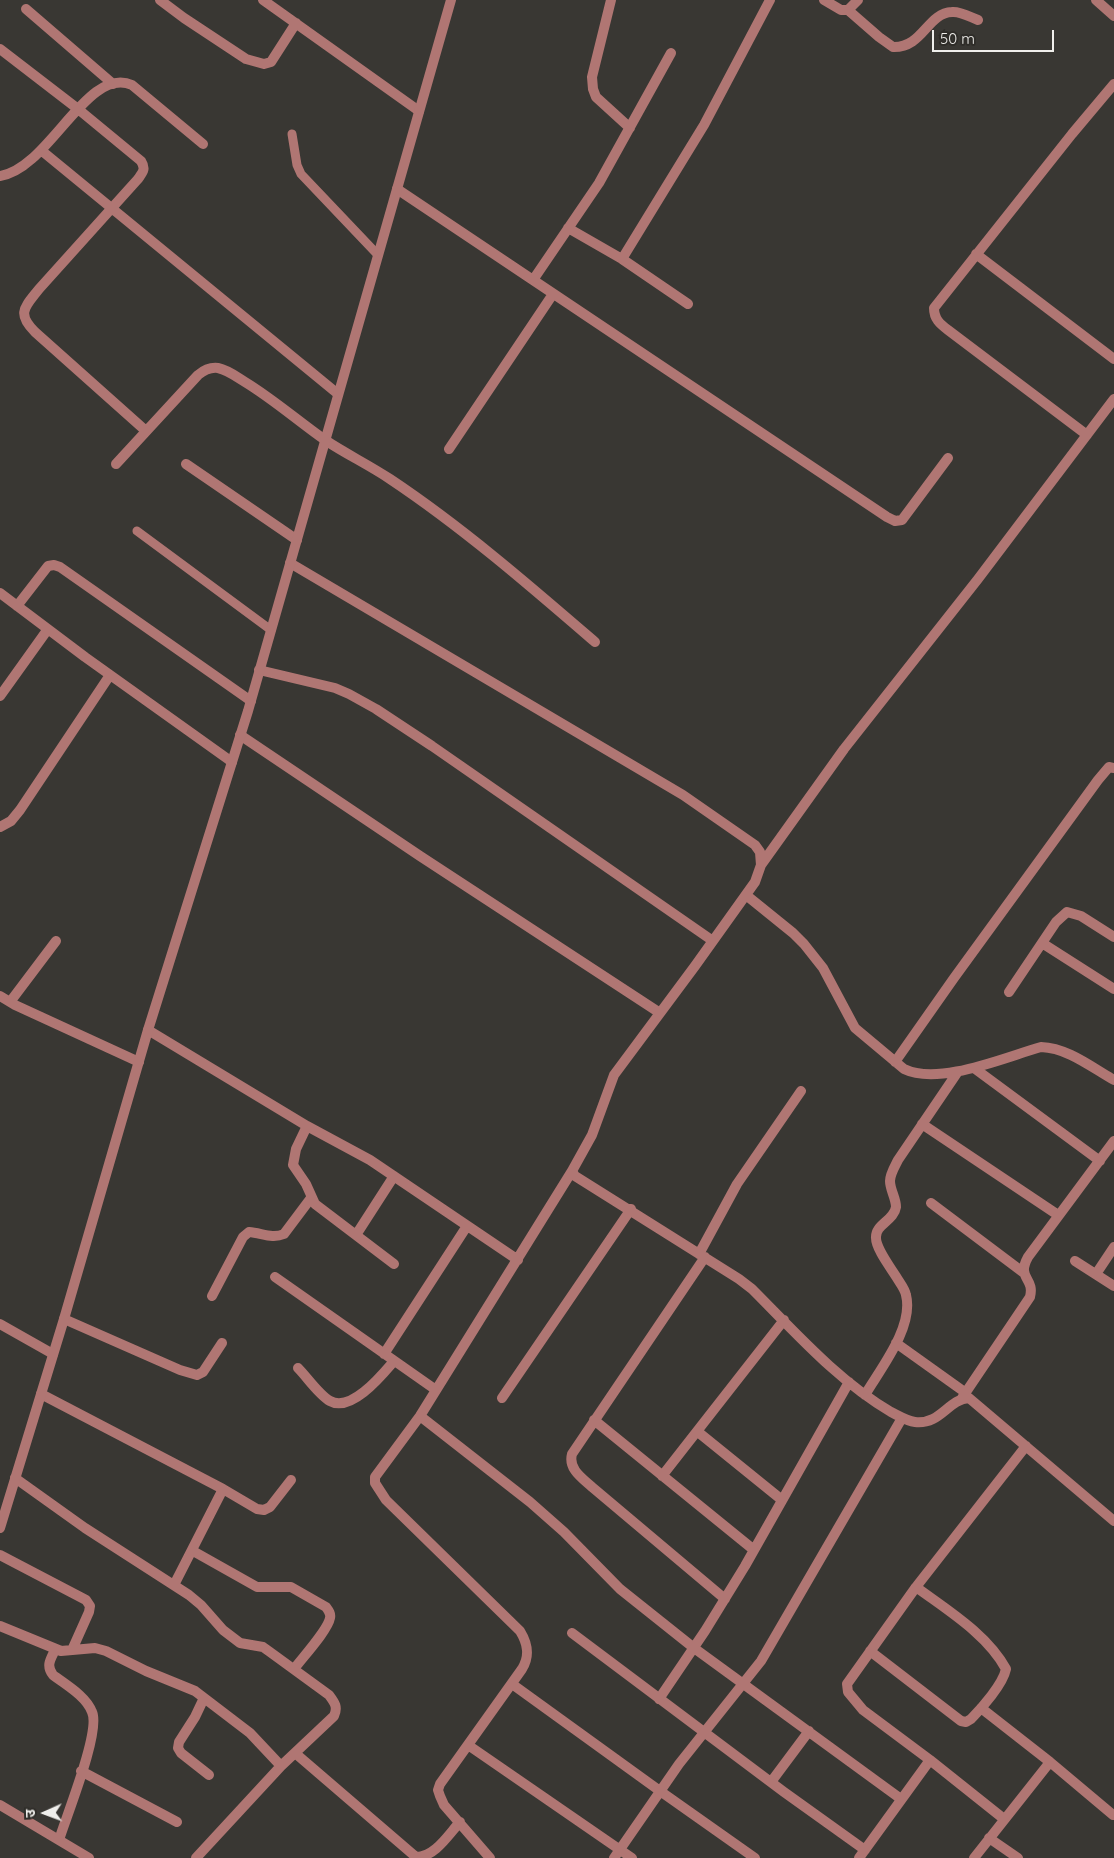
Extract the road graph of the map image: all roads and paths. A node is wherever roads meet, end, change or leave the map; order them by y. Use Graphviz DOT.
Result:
graph roads {
  1 [pos="160,0"];
  2 [pos="263,0"];
  3 [pos="451,0"];
  4 [pos="611,0"];
  5 [pos="770,0"];
  6 [pos="824,0"];
  7 [pos="858,0"];
  8 [pos="1096,0"];
  9 [pos="26,9"];
  10 [pos="848,10"];
  11 [pos="1114,16"];
  12 [pos="978,20"];
  13 [pos="296,23"];
  14 [pos="0,49"];
  15 [pos="671,54"];
  16 [pos="114,84"];
  17 [pos="1114,84"];
  18 [pos="78,109"];
  19 [pos="419,111"];
  20 [pos="630,128"];
  21 [pos="292,134"];
  22 [pos="203,144"];
  23 [pos="42,151"];
  24 [pos="1,177"];
  25 [pos="397,189"];
  26 [pos="111,208"];
  27 [pos="568,228"];
  28 [pos="976,254"];
  29 [pos="378,255"];
  30 [pos="622,259"];
  31 [pos="533,280"];
  32 [pos="553,294"];
  33 [pos="688,304"];
  34 [pos="1114,359"];
  35 [pos="338,394"];
  36 [pos="1112,406"];
  37 [pos="146,432"];
  38 [pos="1087,435"];
  39 [pos="325,440"];
  40 [pos="449,449"];
  41 [pos="948,458"];
  42 [pos="116,464"];
  43 [pos="186,464"];
  44 [pos="137,531"];
  45 [pos="296,540"];
  46 [pos="290,563"];
  47 [pos="0,593"];
  48 [pos="17,606"];
  49 [pos="48,629"];
  50 [pos="271,630"];
  51 [pos="595,642"];
  52 [pos="259,670"];
  53 [pos="110,675"];
  54 [pos="0,696"];
  55 [pos="251,700"];
  56 [pos="240,736"];
  57 [pos="232,762"];
  58 [pos="1114,768"];
  59 [pos="0,827"];
  60 [pos="761,865"];
  61 [pos="746,894"];
  62 [pos="1114,937"];
  63 [pos="56,941"];
  64 [pos="713,941"];
  65 [pos="1042,943"];
  66 [pos="1114,989"];
  67 [pos="1009,992"];
  68 [pos="0,996"];
  69 [pos="10,1002"];
  70 [pos="660,1013"];
  71 [pos="148,1030"];
  72 [pos="139,1062"];
  73 [pos="895,1062"];
  74 [pos="974,1068"];
  75 [pos="956,1073"];
  76 [pos="1114,1080"];
  77 [pos="801,1091"];
  78 [pos="922,1124"];
  79 [pos="307,1126"];
  80 [pos="1114,1141"];
  81 [pos="1100,1161"];
  82 [pos="572,1171"];
  83 [pos="394,1176"];
  84 [pos="310,1198"];
  85 [pos="931,1202"];
  86 [pos="630,1209"];
  87 [pos="1058,1216"];
  88 [pos="467,1226"];
  89 [pos="356,1235"];
  90 [pos="1114,1247"];
  91 [pos="702,1255"];
  92 [pos="518,1260"];
  93 [pos="1075,1261"];
  94 [pos="394,1264"];
  95 [pos="1024,1273"];
  96 [pos="1096,1274"];
  97 [pos="275,1277"];
  98 [pos="1114,1286"];
  99 [pos="212,1296"];
  100 [pos="64,1319"];
  101 [pos="784,1320"];
  102 [pos="0,1324"];
  103 [pos="222,1343"];
  104 [pos="896,1344"];
  105 [pos="53,1354"];
  106 [pos="384,1354"];
  107 [pos="394,1361"];
  108 [pos="298,1368"];
  109 [pos="849,1382"];
  110 [pos="436,1390"];
  111 [pos="41,1394"];
  112 [pos="865,1395"];
  113 [pos="964,1396"];
  114 [pos="502,1398"];
  115 [pos="420,1416"];
  116 [pos="902,1418"];
  117 [pos="594,1420"];
  118 [pos="698,1432"];
  119 [pos="1026,1446"];
  120 [pos="662,1476"];
  121 [pos="15,1478"];
  122 [pos="291,1480"];
  123 [pos="223,1489"];
  124 [pos="782,1500"];
  125 [pos="1114,1521"];
  126 [pos="0,1528"];
  127 [pos="754,1550"];
  128 [pos="193,1551"];
  129 [pos="0,1555"];
  130 [pos="174,1585"];
  131 [pos="916,1587"];
  132 [pos="725,1599"];
  133 [pos="0,1626"];
  134 [pos="572,1633"];
  135 [pos="694,1648"];
  136 [pos="55,1650"];
  137 [pos="72,1650"];
  138 [pos="870,1651"];
  139 [pos="294,1669"];
  140 [pos="744,1683"];
  141 [pos="512,1684"];
  142 [pos="204,1698"];
  143 [pos="659,1699"];
  144 [pos="981,1708"];
  145 [pos="809,1731"];
  146 [pos="706,1732"];
  147 [pos="468,1745"];
  148 [pos="294,1753"];
  149 [pos="930,1760"];
  150 [pos="1050,1762"];
  151 [pos="280,1766"];
  152 [pos="81,1771"];
  153 [pos="209,1774"];
  154 [pos="771,1782"];
  155 [pos="660,1792"];
  156 [pos="901,1800"];
  157 [pos="0,1805"];
  158 [pos="1113,1815"];
  159 [pos="1004,1819"];
  160 [pos="177,1822"];
  161 [pos="460,1822"];
  162 [pos="989,1838"];
  163 [pos="58,1840"];
  164 [pos="617,1854"];
  165 [pos="862,1854"];
  166 [pos="89,1858"];
  167 [pos="196,1858"];
  168 [pos="490,1858"];
  169 [pos="632,1858"];
  170 [pos="755,1858"];
  171 [pos="974,1858"];
  172 [pos="1018,1858"];
  1 -- 13 [label="street"];
  2 -- 13 [label="street"];
  3 -- 19 [label="street"];
  4 -- 20 [label="street"];
  5 -- 30 [label="street"];
  6 -- 10 [label="street"];
  7 -- 10 [label="street"];
  8 -- 11 [label="street"];
  9 -- 16 [label="street"];
  10 -- 12 [label="street"];
  13 -- 19 [label="street"];
  14 -- 18 [label="street"];
  15 -- 20 [label="street"];
  16 -- 18 [label="street"];
  16 -- 22 [label="street"];
  17 -- 28 [label="street"];
  18 -- 23 [label="street"];
  18 -- 26 [label="street"];
  19 -- 25 [label="street"];
  20 -- 27 [label="street"];
  21 -- 29 [label="lane"];
  23 -- 24 [label="street"];
  23 -- 26 [label="street"];
  25 -- 29 [label="street"];
  25 -- 31 [label="street"];
  26 -- 35 [label="street"];
  26 -- 37 [label="street"];
  27 -- 30 [label="street"];
  27 -- 31 [label="street"];
  28 -- 34 [label="street"];
  28 -- 38 [label="street"];
  29 -- 35 [label="street"];
  30 -- 33 [label="street"];
  31 -- 32 [label="street"];
  32 -- 40 [label="street"];
  32 -- 41 [label="street"];
  35 -- 39 [label="street"];
  36 -- 38 [label="street"];
  37 -- 39 [label="street"];
  37 -- 42 [label="street"];
  38 -- 60 [label="street"];
  39 -- 45 [label="street"];
  39 -- 51 [label="street"];
  43 -- 45 [label="street"];
  44 -- 50 [label="lane"];
  45 -- 46 [label="street"];
  46 -- 50 [label="street"];
  46 -- 60 [label="street"];
  47 -- 48 [label="street"];
  48 -- 49 [label="street"];
  48 -- 55 [label="street"];
  49 -- 53 [label="street"];
  49 -- 54 [label="street"];
  50 -- 52 [label="street"];
  52 -- 55 [label="street"];
  52 -- 64 [label="street"];
  53 -- 57 [label="street"];
  53 -- 59 [label="street"];
  55 -- 56 [label="street"];
  56 -- 57 [label="street"];
  56 -- 70 [label="street"];
  57 -- 71 [label="street"];
  58 -- 73 [label="street"];
  60 -- 61 [label="street"];
  61 -- 64 [label="street"];
  61 -- 73 [label="street"];
  62 -- 65 [label="street"];
  63 -- 69 [label="street"];
  64 -- 70 [label="street"];
  65 -- 66 [label="street"];
  65 -- 67 [label="street"];
  68 -- 69 [label="street"];
  69 -- 72 [label="street"];
  70 -- 82 [label="street"];
  71 -- 72 [label="street"];
  71 -- 79 [label="street"];
  72 -- 100 [label="street"];
  73 -- 75 [label="street"];
  74 -- 75 [label="street"];
  74 -- 76 [label="street"];
  74 -- 81 [label="street"];
  75 -- 78 [label="street"];
  77 -- 91 [label="street"];
  78 -- 87 [label="street"];
  78 -- 104 [label="street"];
  79 -- 83 [label="street"];
  79 -- 84 [label="street"];
  80 -- 81 [label="street"];
  81 -- 87 [label="street"];
  82 -- 86 [label="street"];
  82 -- 92 [label="street"];
  83 -- 88 [label="street"];
  83 -- 89 [label="street"];
  84 -- 89 [label="street"];
  84 -- 99 [label="street"];
  85 -- 95 [label="street"];
  86 -- 91 [label="street"];
  86 -- 114 [label="street"];
  87 -- 95 [label="street"];
  88 -- 92 [label="street"];
  88 -- 106 [label="street"];
  89 -- 94 [label="street"];
  90 -- 96 [label="street"];
  91 -- 101 [label="street"];
  91 -- 117 [label="street"];
  92 -- 110 [label="street"];
  93 -- 96 [label="street"];
  95 -- 113 [label="street"];
  96 -- 98 [label="street"];
  97 -- 106 [label="street"];
  100 -- 103 [label="street"];
  100 -- 105 [label="street"];
  101 -- 109 [label="street"];
  101 -- 118 [label="street"];
  102 -- 105 [label="street"];
  104 -- 112 [label="street"];
  104 -- 113 [label="street"];
  105 -- 111 [label="street"];
  106 -- 107 [label="street"];
  107 -- 108 [label="street"];
  107 -- 110 [label="street"];
  109 -- 112 [label="street"];
  109 -- 124 [label="street"];
  110 -- 115 [label="street"];
  111 -- 121 [label="street"];
  111 -- 123 [label="street"];
  112 -- 116 [label="street"];
  113 -- 116 [label="street"];
  113 -- 119 [label="street"];
  115 -- 135 [label="street"];
  115 -- 141 [label="street"];
  116 -- 140 [label="street"];
  117 -- 120 [label="street"];
  117 -- 132 [label="street"];
  118 -- 120 [label="street"];
  118 -- 124 [label="street"];
  119 -- 125 [label="street"];
  119 -- 131 [label="street"];
  120 -- 127 [label="street"];
  121 -- 126 [label="street"];
  121 -- 130 [label="street"];
  122 -- 123 [label="street"];
  123 -- 128 [label="street"];
  124 -- 127 [label="street"];
  127 -- 132 [label="street"];
  128 -- 130 [label="street"];
  128 -- 139 [label="street"];
  129 -- 137 [label="street"];
  130 -- 139 [label="street"];
  131 -- 138 [label="street"];
  131 -- 144 [label="street"];
  132 -- 135 [label="street"];
  133 -- 136 [label="street"];
  134 -- 143 [label="street"];
  135 -- 140 [label="street"];
  135 -- 143 [label="street"];
  136 -- 137 [label="street"];
  136 -- 152 [label="street"];
  137 -- 142 [label="street"];
  138 -- 144 [label="street"];
  138 -- 149 [label="street"];
  139 -- 148 [label="street"];
  140 -- 145 [label="street"];
  140 -- 146 [label="street"];
  141 -- 147 [label="street"];
  141 -- 155 [label="street"];
  142 -- 151 [label="street"];
  142 -- 153 [label="street"];
  143 -- 146 [label="street"];
  144 -- 150 [label="street"];
  145 -- 154 [label="street"];
  145 -- 156 [label="street"];
  146 -- 154 [label="street"];
  146 -- 155 [label="street"];
  147 -- 161 [label="street"];
  147 -- 164 [label="street"];
  148 -- 151 [label="street"];
  148 -- 161 [label="street"];
  149 -- 156 [label="street"];
  149 -- 159 [label="street"];
  150 -- 158 [label="street"];
  150 -- 159 [label="street"];
  151 -- 167 [label="street"];
  152 -- 160 [label="street"];
  152 -- 163 [label="street"];
  154 -- 165 [label="street"];
  155 -- 164 [label="street"];
  155 -- 170 [label="street"];
  156 -- 165 [label="street"];
  157 -- 163 [label="street"];
  159 -- 162 [label="street"];
  161 -- 168 [label="street"];
  162 -- 171 [label="street"];
  162 -- 172 [label="street"];
  163 -- 166 [label="street"];
  164 -- 169 [label="street"];
}
